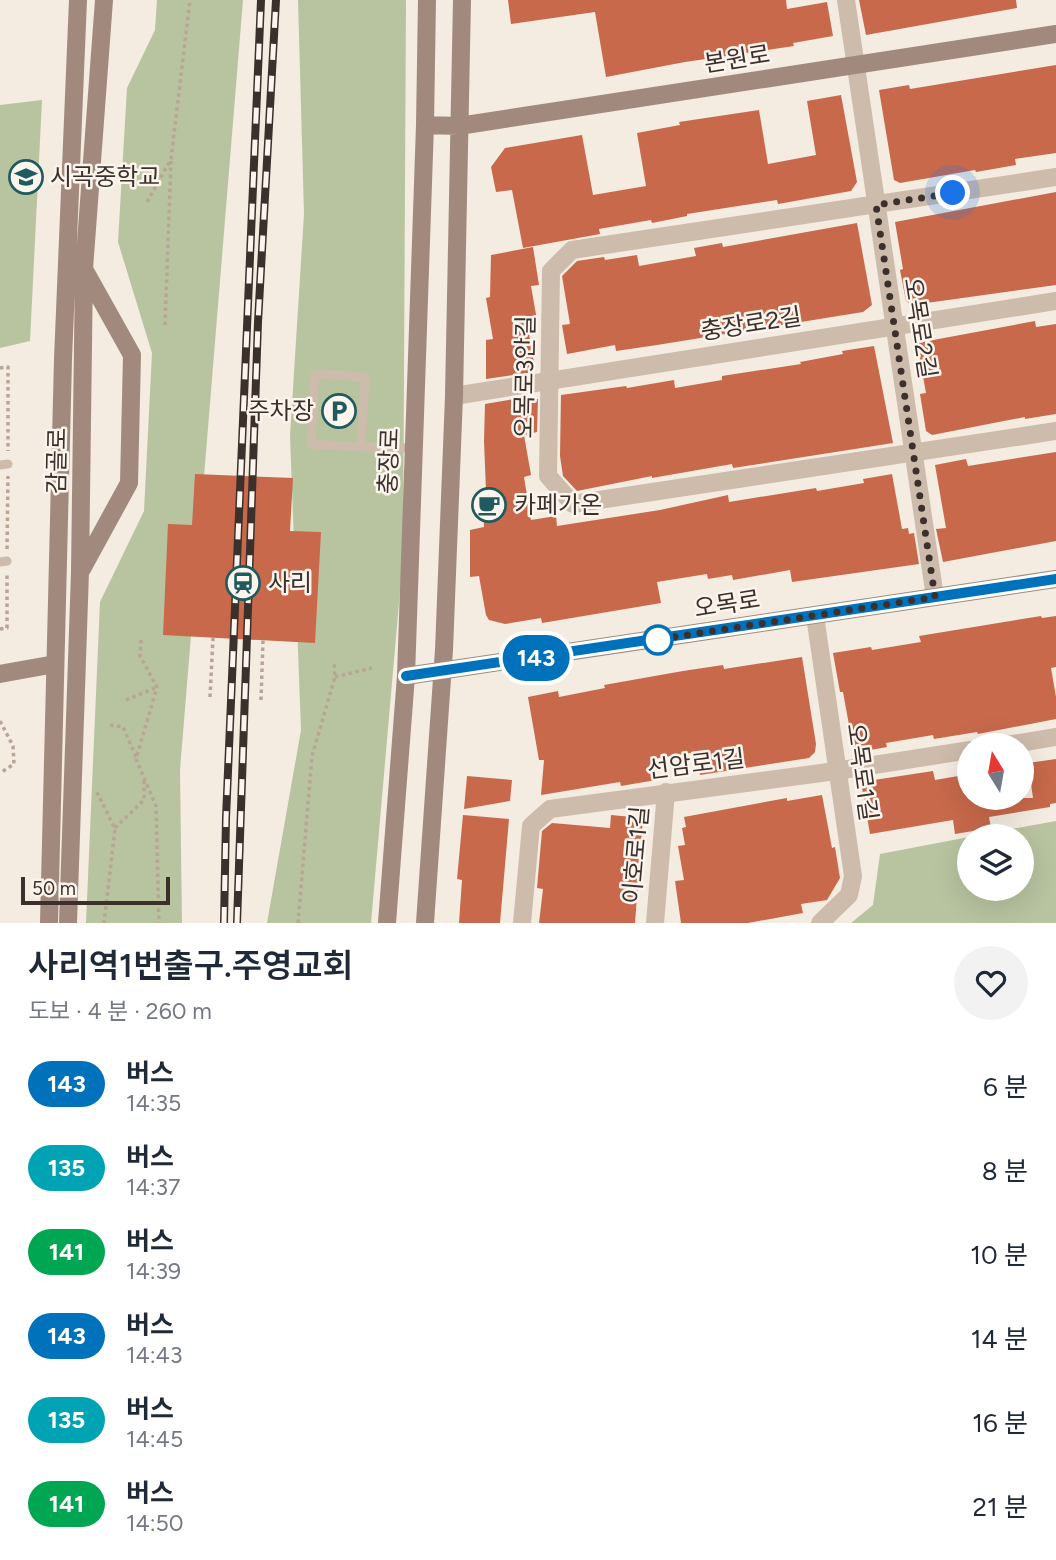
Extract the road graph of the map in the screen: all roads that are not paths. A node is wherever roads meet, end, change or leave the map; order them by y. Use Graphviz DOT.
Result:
graph roads {
  1 [pos="78,0"];
  2 [pos="104,0"];
  3 [pos="427,0"];
  4 [pos="462,0"];
  5 [pos="846,0"];
  6 [pos="1056,34"];
  7 [pos="856,66"];
  8 [pos="425,125"];
  9 [pos="459,126"];
  10 [pos="1056,177"];
  11 [pos="876,205"];
  12 [pos="84,270"];
  13 [pos="1056,301"];
  14 [pos="895,326"];
  15 [pos="549,379"];
  16 [pos="454,396"];
  17 [pos="1056,431"];
  18 [pos="361,447"];
  19 [pos="413,447"];
  20 [pos="914,453"];
  21 [pos="80,572"];
  22 [pos="1056,579"];
  23 [pos="935,597"];
  24 [pos="815,616"];
  25 [pos="55,664"];
  26 [pos="441,673"];
  27 [pos="0,674"];
  28 [pos="406,676"];
  29 [pos="1056,737"];
  30 [pos="1034,741"];
  31 [pos="957,752"];
  32 [pos="836,771"];
  33 [pos="666,792"];
  34 [pos="49,923"];
  35 [pos="68,923"];
  36 [pos="387,923"];
  37 [pos="425,923"];
  38 [pos="522,923"];
  39 [pos="655,923"];
  40 [pos="820,923"];
  1 -- 25 [label="street, 감골로"];
  2 -- 12 [label="street, 감골로"];
  3 -- 8 [label="street, 충장로"];
  4 -- 9 [label="street"];
  5 -- 7 [label="street, 오목로2길"];
  6 -- 7 [label="street, 본원로"];
  7 -- 9 [label="street, 본원로"];
  7 -- 11 [label="street, 오목로2길"];
  8 -- 9 [label="street, 본원로"];
  8 -- 19 [label="street, 충장로"];
  9 -- 16 [label="street"];
  10 -- 11 [label="street, 오목로3안길"];
  11 -- 14 [label="street, 오목로2길"];
  11 -- 15 [label="street, 오목로3안길"];
  12 -- 21 [label="street, 감골로"];
  12 -- 21 [label="street"];
  13 -- 14 [label="street, 충장로2길"];
  14 -- 15 [label="street, 충장로2길"];
  14 -- 20 [label="street, 오목로2길"];
  15 -- 16 [label="street, 충장로2길"];
  15 -- 20 [label="street, 오목로3안길"];
  16 -- 26 [label="street"];
  17 -- 20 [label="street, 오목로3안길"];
  18 -- 18 [label="lane"];
  18 -- 19 [label="lane"];
  19 -- 28 [label="street, 충장로"];
  20 -- 23 [label="street, 오목로2길"];
  21 -- 35 [label="street, 감골로"];
  22 -- 23 [label="street, 오목로"];
  23 -- 24 [label="street, 오목로"];
  24 -- 26 [label="street, 오목로"];
  24 -- 32 [label="street, 오목로1길"];
  25 -- 27 [label="street"];
  25 -- 34 [label="street, 감골로"];
  26 -- 28 [label="street, 오목로"];
  26 -- 37 [label="street"];
  28 -- 36 [label="street, 충장로"];
  29 -- 30 [label="street"];
  31 -- 32 [label="street, 선암로1길"];
  32 -- 33 [label="street, 선암로1길"];
  32 -- 40 [label="street, 오목로1길"];
  33 -- 38 [label="street, 선암로1길"];
  33 -- 39 [label="street, 이호로1길"];
}
